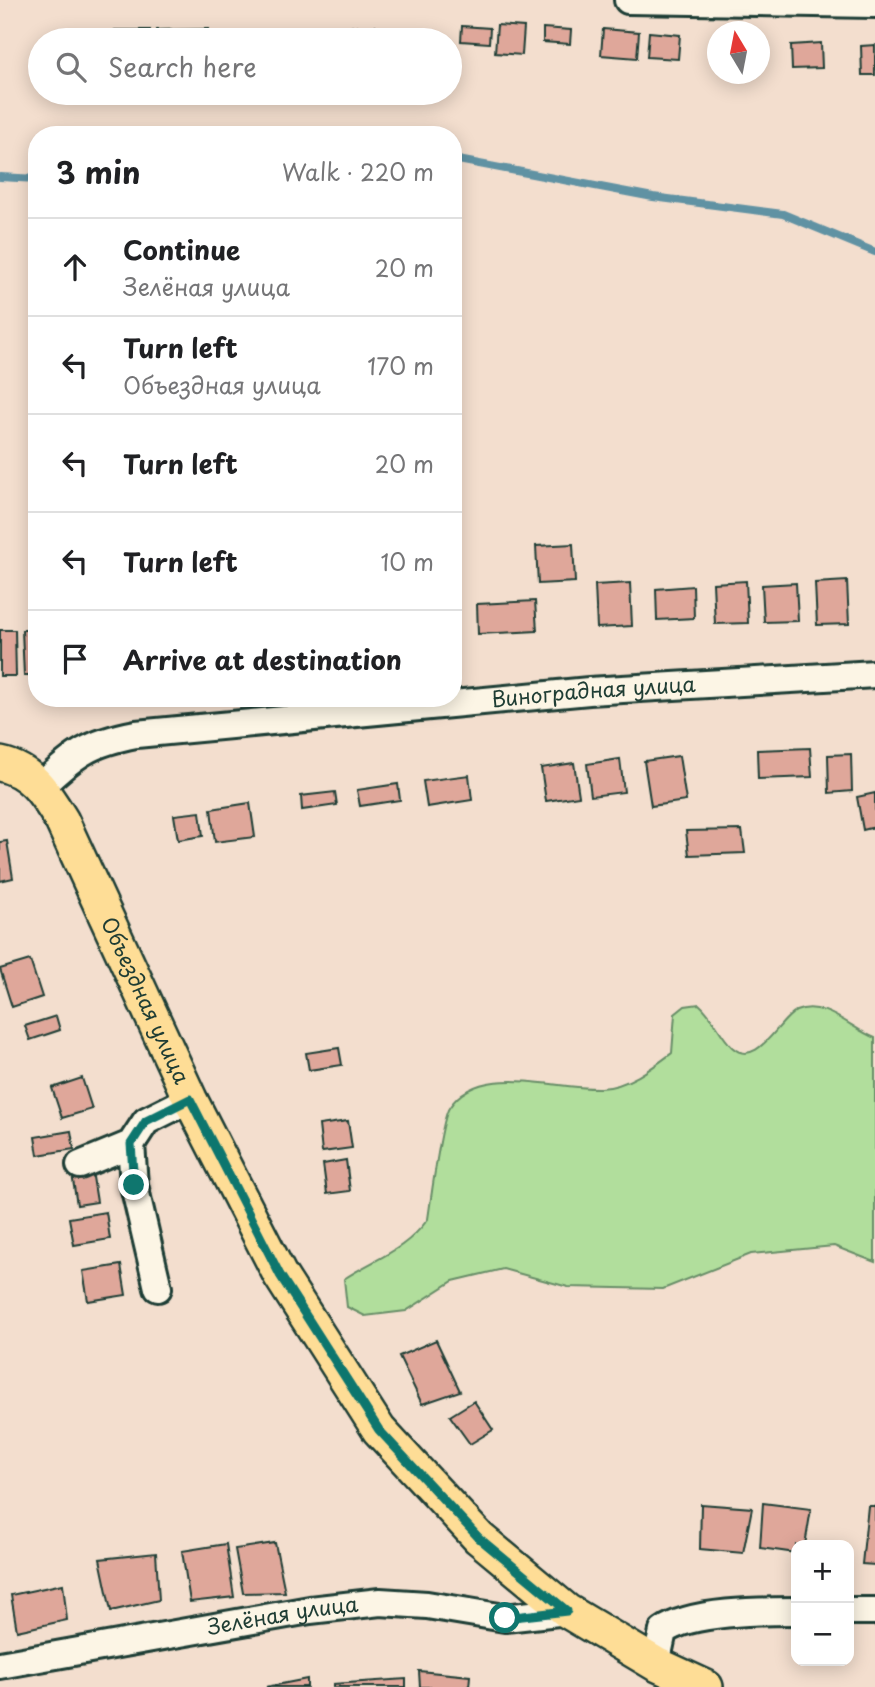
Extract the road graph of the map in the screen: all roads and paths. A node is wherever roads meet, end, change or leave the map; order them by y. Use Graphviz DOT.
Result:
graph roads {
  1 [pos="628,0"];
  2 [pos="875,4"];
  3 [pos="875,674"];
  4 [pos="462,703"];
  5 [pos="420,707"];
  6 [pos="0,764"];
  7 [pos="41,786"];
  8 [pos="190,1099"];
  9 [pos="131,1144"];
  10 [pos="80,1165"];
  11 [pos="158,1288"];
  12 [pos="567,1611"];
  13 [pos="791,1611"];
  14 [pos="854,1611"];
  15 [pos="875,1611"];
  16 [pos="656,1664"];
  17 [pos="0,1665"];
  18 [pos="706,1687"];
  1 -- 2 [label="street"];
  3 -- 4 [label="street, Виноградная улица"];
  5 -- 7 [label="street, Виноградная улица"];
  6 -- 7 [label="main road"];
  7 -- 8 [label="main road, Объездная улица"];
  8 -- 9 [label="street"];
  8 -- 12 [label="main road, Объездная улица"];
  9 -- 10 [label="street"];
  9 -- 11 [label="street"];
  12 -- 16 [label="main road, Объездная улица"];
  12 -- 17 [label="street, Зелёная улица"];
  13 -- 16 [label="street"];
  14 -- 15 [label="street"];
  16 -- 18 [label="main road, Объездная улица"];
}
